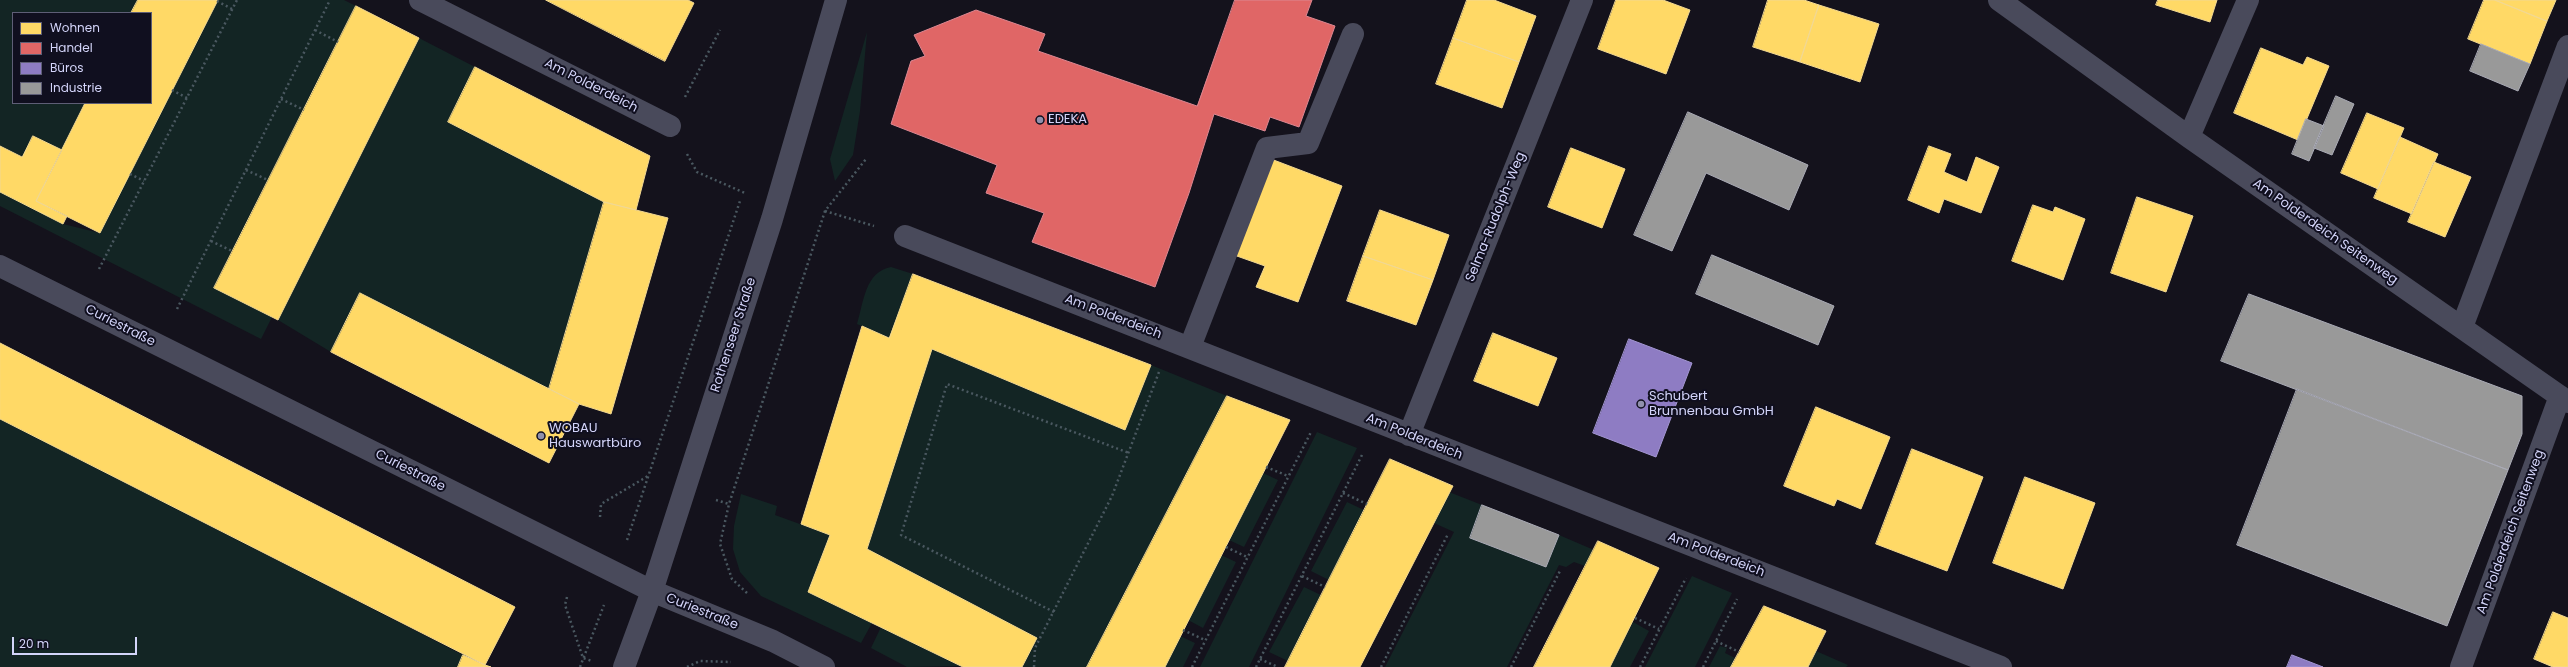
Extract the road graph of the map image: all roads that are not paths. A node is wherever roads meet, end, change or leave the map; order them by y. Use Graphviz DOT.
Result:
graph roads {
  1 [pos="420,0"];
  2 [pos="836,0"];
  3 [pos="1582,0"];
  4 [pos="1999,0"];
  5 [pos="2248,0"];
  6 [pos="1353,34"];
  7 [pos="2568,46"];
  8 [pos="670,126"];
  9 [pos="2189,137"];
  10 [pos="905,236"];
  11 [pos="0,266"];
  12 [pos="2462,327"];
  13 [pos="1190,347"];
  14 [pos="2564,399"];
  15 [pos="1410,435"];
  16 [pos="652,591"];
  17 [pos="624,667"];
  18 [pos="824,667"];
  19 [pos="2001,667"];
  20 [pos="2461,667"];
  1 -- 8 [label="street, Am Polderdeich"];
  2 -- 16 [label="street, Rothenseer Straße"];
  3 -- 15 [label="street, Selma-Rudolph-Weg"];
  4 -- 9 [label="street, Am Polderdeich Seitenweg"];
  5 -- 9 [label="street"];
  6 -- 13 [label="street"];
  7 -- 12 [label="street"];
  9 -- 12 [label="street, Am Polderdeich Seitenweg"];
  10 -- 13 [label="street, Am Polderdeich"];
  11 -- 16 [label="street, Curiestraße"];
  12 -- 14 [label="street, Am Polderdeich Seitenweg"];
  13 -- 15 [label="street, Am Polderdeich"];
  14 -- 20 [label="street, Am Polderdeich Seitenweg"];
  15 -- 19 [label="street, Am Polderdeich"];
  16 -- 17 [label="street, Rothenseer Straße"];
  16 -- 18 [label="street, Curiestraße"];
}
